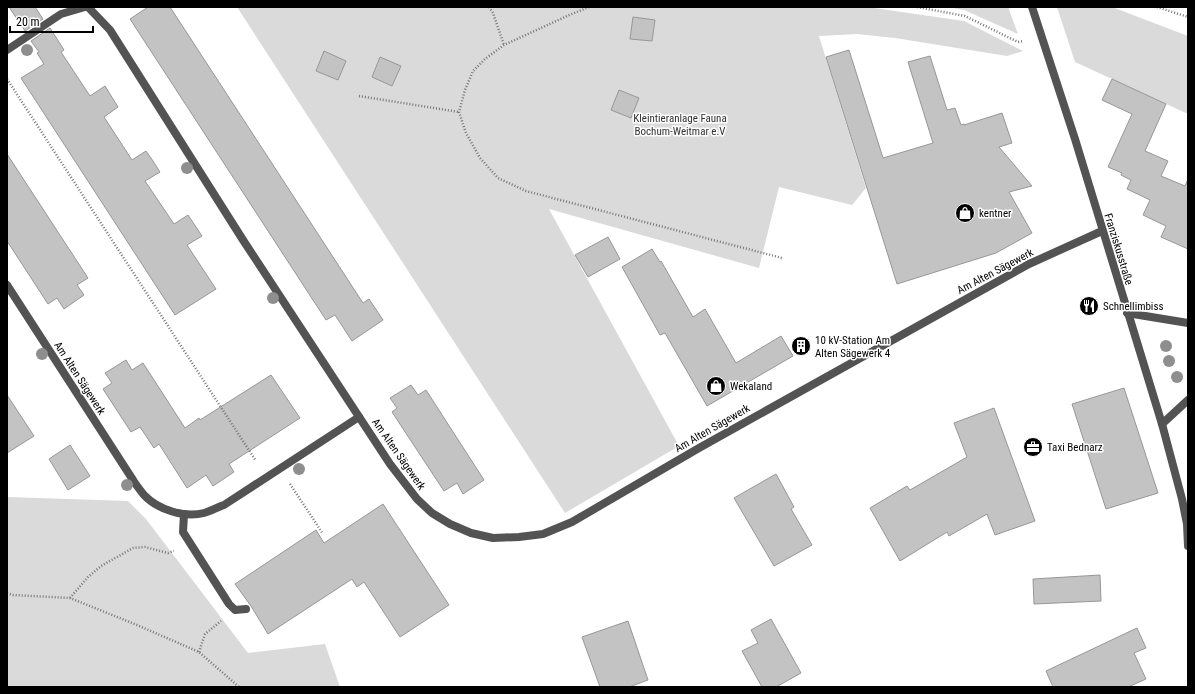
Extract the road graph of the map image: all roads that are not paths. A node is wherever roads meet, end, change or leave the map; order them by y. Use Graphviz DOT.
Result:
graph roads {
  1 [pos="87,7"];
  2 [pos="1032,7"];
  3 [pos="7,50"];
  4 [pos="1102,231"];
  5 [pos="7,285"];
  6 [pos="1127,313"];
  7 [pos="1188,323"];
  8 [pos="1188,400"];
  9 [pos="359,417"];
  10 [pos="1162,424"];
  11 [pos="184,514"];
  12 [pos="1188,546"];
  13 [pos="246,609"];
  1 -- 3 [label="street, Am Alten Sägewerk"];
  1 -- 9 [label="street, Am Alten Sägewerk"];
  2 -- 4 [label="street, Franziskusstraße"];
  4 -- 6 [label="street, Franziskusstraße"];
  4 -- 9 [label="street, Am Alten Sägewerk"];
  5 -- 11 [label="street, Am Alten Sägewerk"];
  6 -- 7 [label="street"];
  6 -- 10 [label="street, Franziskusstraße"];
  8 -- 10 [label="street"];
  9 -- 11 [label="street, Am Alten Sägewerk"];
  10 -- 12 [label="street, Franziskusstraße"];
  11 -- 13 [label="street"];
}
